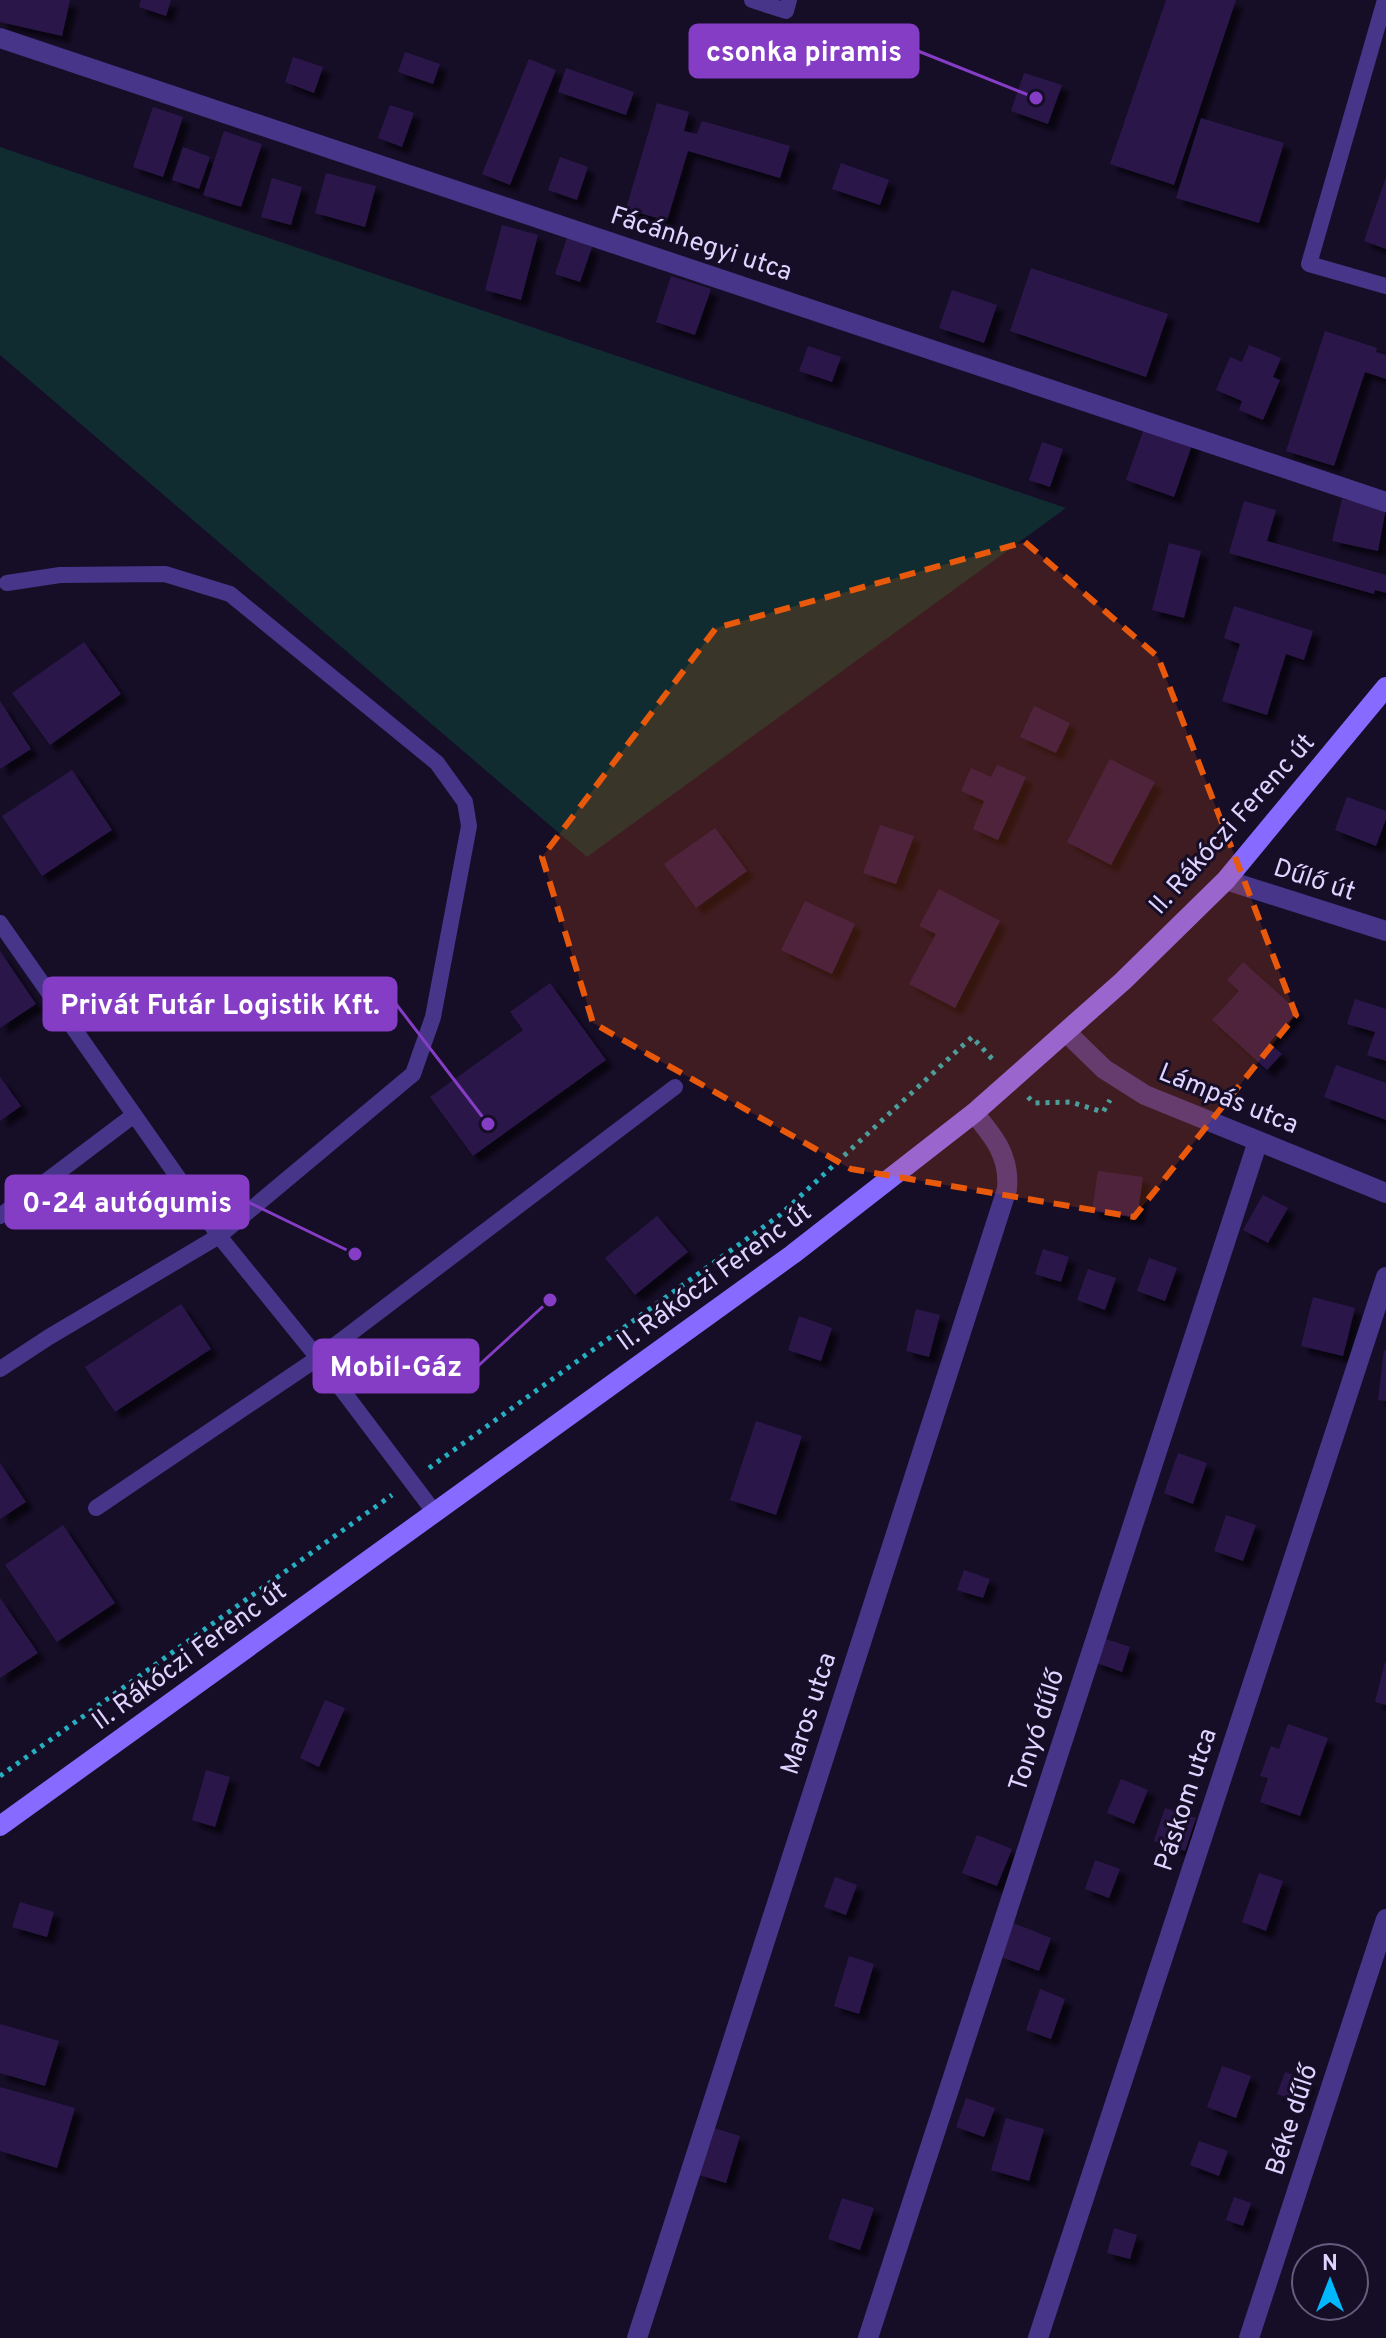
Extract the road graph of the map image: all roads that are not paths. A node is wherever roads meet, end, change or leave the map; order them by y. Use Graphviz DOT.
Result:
graph roads {
  1 [pos="752,0"];
  2 [pos="789,0"];
  3 [pos="1385,0"];
  4 [pos="0,38"];
  5 [pos="1386,286"];
  6 [pos="1386,502"];
  7 [pos="7,583"];
  8 [pos="1386,687"];
  9 [pos="1226,880"];
  10 [pos="0,923"];
  11 [pos="1386,931"];
  12 [pos="1066,1032"];
  13 [pos="675,1087"];
  14 [pos="974,1113"];
  15 [pos="134,1115"];
  16 [pos="1258,1141"];
  17 [pos="1386,1193"];
  18 [pos="0,1216"];
  19 [pos="219,1236"];
  20 [pos="1386,1277"];
  21 [pos="318,1358"];
  22 [pos="0,1369"];
  23 [pos="96,1508"];
  24 [pos="435,1513"];
  25 [pos="0,1826"];
  26 [pos="1386,1919"];
  27 [pos="637,2338"];
  28 [pos="868,2338"];
  29 [pos="1038,2338"];
  30 [pos="1249,2338"];
  1 -- 2 [label="lane"];
  3 -- 5 [label="lane"];
  4 -- 6 [label="street, Fácánhegyi utca"];
  7 -- 19 [label="lane"];
  8 -- 9 [label="main road, II. Rákóczi Ferenc út"];
  9 -- 11 [label="street, Dűlő út"];
  9 -- 12 [label="main road, II. Rákóczi Ferenc út"];
  10 -- 15 [label="lane"];
  12 -- 14 [label="main road, II. Rákóczi Ferenc út"];
  12 -- 16 [label="street, Lámpás utca"];
  13 -- 21 [label="lane"];
  14 -- 24 [label="main road, II. Rákóczi Ferenc út"];
  14 -- 27 [label="street, Maros utca"];
  15 -- 18 [label="lane"];
  15 -- 19 [label="lane"];
  16 -- 17 [label="street, Lámpás utca"];
  16 -- 28 [label="street, Tonyó dűlő"];
  19 -- 21 [label="lane"];
  19 -- 22 [label="lane"];
  20 -- 29 [label="street, Páskom utca"];
  21 -- 23 [label="lane"];
  21 -- 24 [label="lane"];
  24 -- 25 [label="main road, II. Rákóczi Ferenc út"];
  26 -- 30 [label="street, Béke dűlő"];
}
